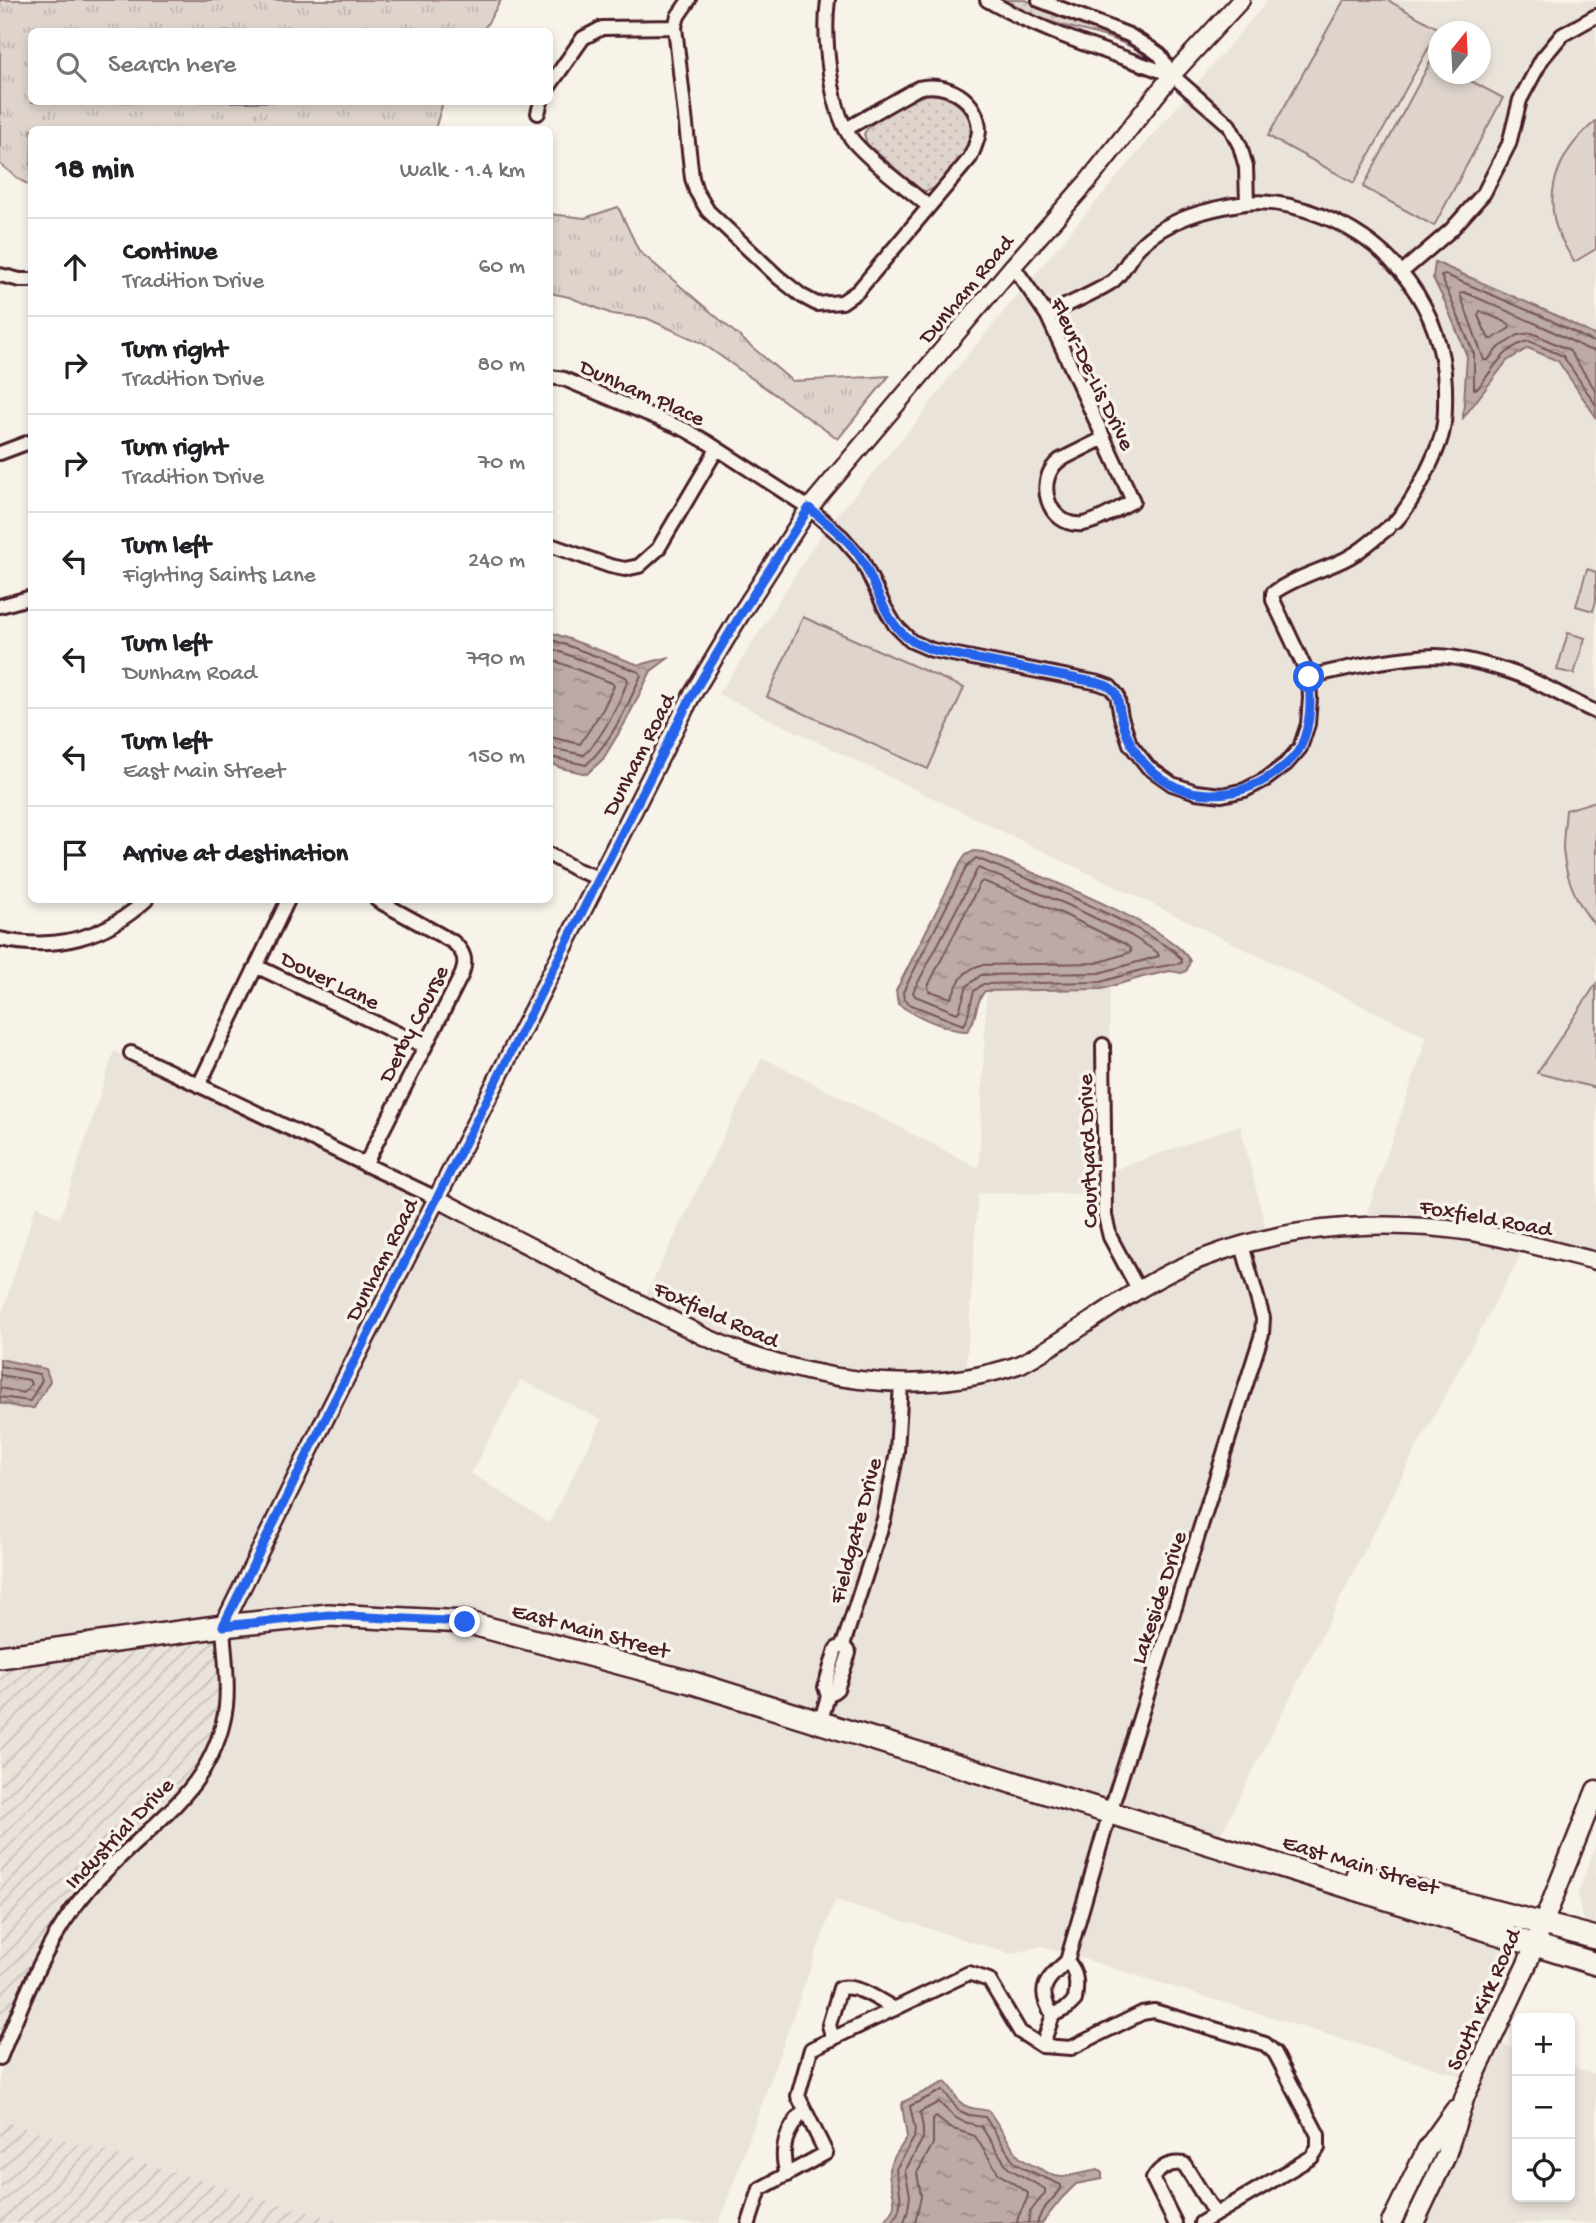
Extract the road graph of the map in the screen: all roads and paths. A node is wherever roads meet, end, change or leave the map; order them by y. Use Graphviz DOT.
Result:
graph roads {
  1 [pos="688,0"];
  2 [pos="828,0"];
  3 [pos="987,0"];
  4 [pos="1039,0"];
  5 [pos="1241,0"];
  6 [pos="1596,16"];
  7 [pos="675,27"];
  8 [pos="1172,75"];
  9 [pos="553,81"];
  10 [pos="846,129"];
  11 [pos="1247,203"];
  12 [pos="928,206"];
  13 [pos="1013,266"];
  14 [pos="1402,272"];
  15 [pos="0,276"];
  16 [pos="28,280"];
  17 [pos="1046,314"];
  18 [pos="553,377"];
  19 [pos="1104,438"];
  20 [pos="28,443"];
  21 [pos="717,449"];
  22 [pos="0,453"];
  23 [pos="809,508"];
  24 [pos="553,546"];
  25 [pos="28,598"];
  26 [pos="0,606"];
  27 [pos="1309,677"];
  28 [pos="1596,712"];
  29 [pos="553,857"];
  30 [pos="599,878"];
  31 [pos="142,903"];
  32 [pos="287,903"];
  33 [pos="382,903"];
  34 [pos="0,939"];
  35 [pos="258,967"];
  36 [pos="1103,1045"];
  37 [pos="424,1046"];
  38 [pos="131,1054"];
  39 [pos="199,1085"];
  40 [pos="365,1165"];
  41 [pos="436,1198"];
  42 [pos="1242,1245"];
  43 [pos="1596,1261"];
  44 [pos="1139,1291"];
  45 [pos="901,1383"];
  46 [pos="223,1626"];
  47 [pos="0,1657"];
  48 [pos="820,1723"];
  49 [pos="1596,1790"];
  50 [pos="1110,1812"];
  51 [pos="1543,1923"];
  52 [pos="1596,1938"];
  53 [pos="1535,1944"];
  54 [pos="1067,1961"];
  55 [pos="1596,1964"];
  56 [pos="895,2008"];
  57 [pos="1053,2015"];
  58 [pos="833,2039"];
  59 [pos="1042,2046"];
  60 [pos="0,2058"];
  61 [pos="1465,2096"];
  62 [pos="805,2110"];
  63 [pos="786,2175"];
  64 [pos="1215,2214"];
  65 [pos="749,2223"];
  66 [pos="1175,2223"];
  67 [pos="1201,2223"];
  68 [pos="1391,2223"];
  69 [pos="1414,2223"];
  1 -- 7 [label="street"];
  2 -- 10 [label="street"];
  3 -- 8 [label="street"];
  4 -- 8 [label="street"];
  5 -- 8 [label="street, Dunham Road"];
  6 -- 14 [label="street"];
  7 -- 9 [label="street"];
  7 -- 12 [label="street"];
  8 -- 11 [label="street"];
  8 -- 13 [label="street, Dunham Road"];
  10 -- 12 [label="street"];
  10 -- 12 [label="street"];
  11 -- 14 [label="street"];
  11 -- 17 [label="street"];
  13 -- 17 [label="street, Fleur-De-Lis Drive"];
  13 -- 23 [label="street, Dunham Road"];
  14 -- 27 [label="street"];
  15 -- 16 [label="street"];
  17 -- 19 [label="street, Fleur-De-Lis Drive"];
  18 -- 21 [label="street, Dunham Place"];
  19 -- 19 [label="street, Fleur-De-Lis Drive"];
  20 -- 22 [label="street"];
  21 -- 23 [label="street, Dunham Place"];
  21 -- 24 [label="street, Dunham Place"];
  23 -- 27 [label="street, Dunham Place"];
  23 -- 30 [label="street, Dunham Road"];
  25 -- 26 [label="street"];
  27 -- 28 [label="street"];
  29 -- 30 [label="street"];
  30 -- 41 [label="street, Dunham Road"];
  31 -- 34 [label="street"];
  32 -- 35 [label="street"];
  33 -- 37 [label="street, Derby Course"];
  35 -- 37 [label="street, Dover Lane"];
  35 -- 39 [label="street"];
  36 -- 44 [label="street, Courtyard Drive"];
  37 -- 40 [label="street, Derby Course"];
  38 -- 39 [label="street, Foxfield Road"];
  39 -- 40 [label="street, Foxfield Road"];
  40 -- 41 [label="street, Foxfield Road"];
  41 -- 45 [label="street, Foxfield Road"];
  41 -- 46 [label="street, Dunham Road"];
  42 -- 43 [label="street, Foxfield Road"];
  42 -- 44 [label="street, Foxfield Road"];
  42 -- 50 [label="street, Lakeside Drive"];
  44 -- 45 [label="street, Foxfield Road"];
  45 -- 48 [label="street, Fieldgate Drive"];
  46 -- 47 [label="main road, East Main Street"];
  46 -- 48 [label="main road, East Main Street"];
  46 -- 60 [label="street, Industrial Drive"];
  48 -- 50 [label="main road, East Main Street"];
  49 -- 51 [label="main road, South Kirk Road"];
  50 -- 51 [label="main road, East Main Street"];
  50 -- 53 [label="main road, East Main Street"];
  50 -- 54 [label="street, Lakeside Drive"];
  51 -- 52 [label="main road, East Main Street"];
  51 -- 53 [label="main road, South Kirk Road"];
  53 -- 55 [label="main road, East Main Street"];
  53 -- 61 [label="main road, South Kirk Road"];
  54 -- 57 [label="street, Lakeside Drive"];
  54 -- 57 [label="street"];
  56 -- 58 [label="street"];
  56 -- 58 [label="street"];
  56 -- 59 [label="street"];
  57 -- 59 [label="street"];
  58 -- 62 [label="street"];
  59 -- 64 [label="street"];
  61 -- 68 [label="main road, South Kirk Road"];
  61 -- 69 [label="main road, South Kirk Road"];
  62 -- 63 [label="street"];
  62 -- 63 [label="street"];
  63 -- 65 [label="street"];
  64 -- 66 [label="street"];
  64 -- 67 [label="street"];
}
